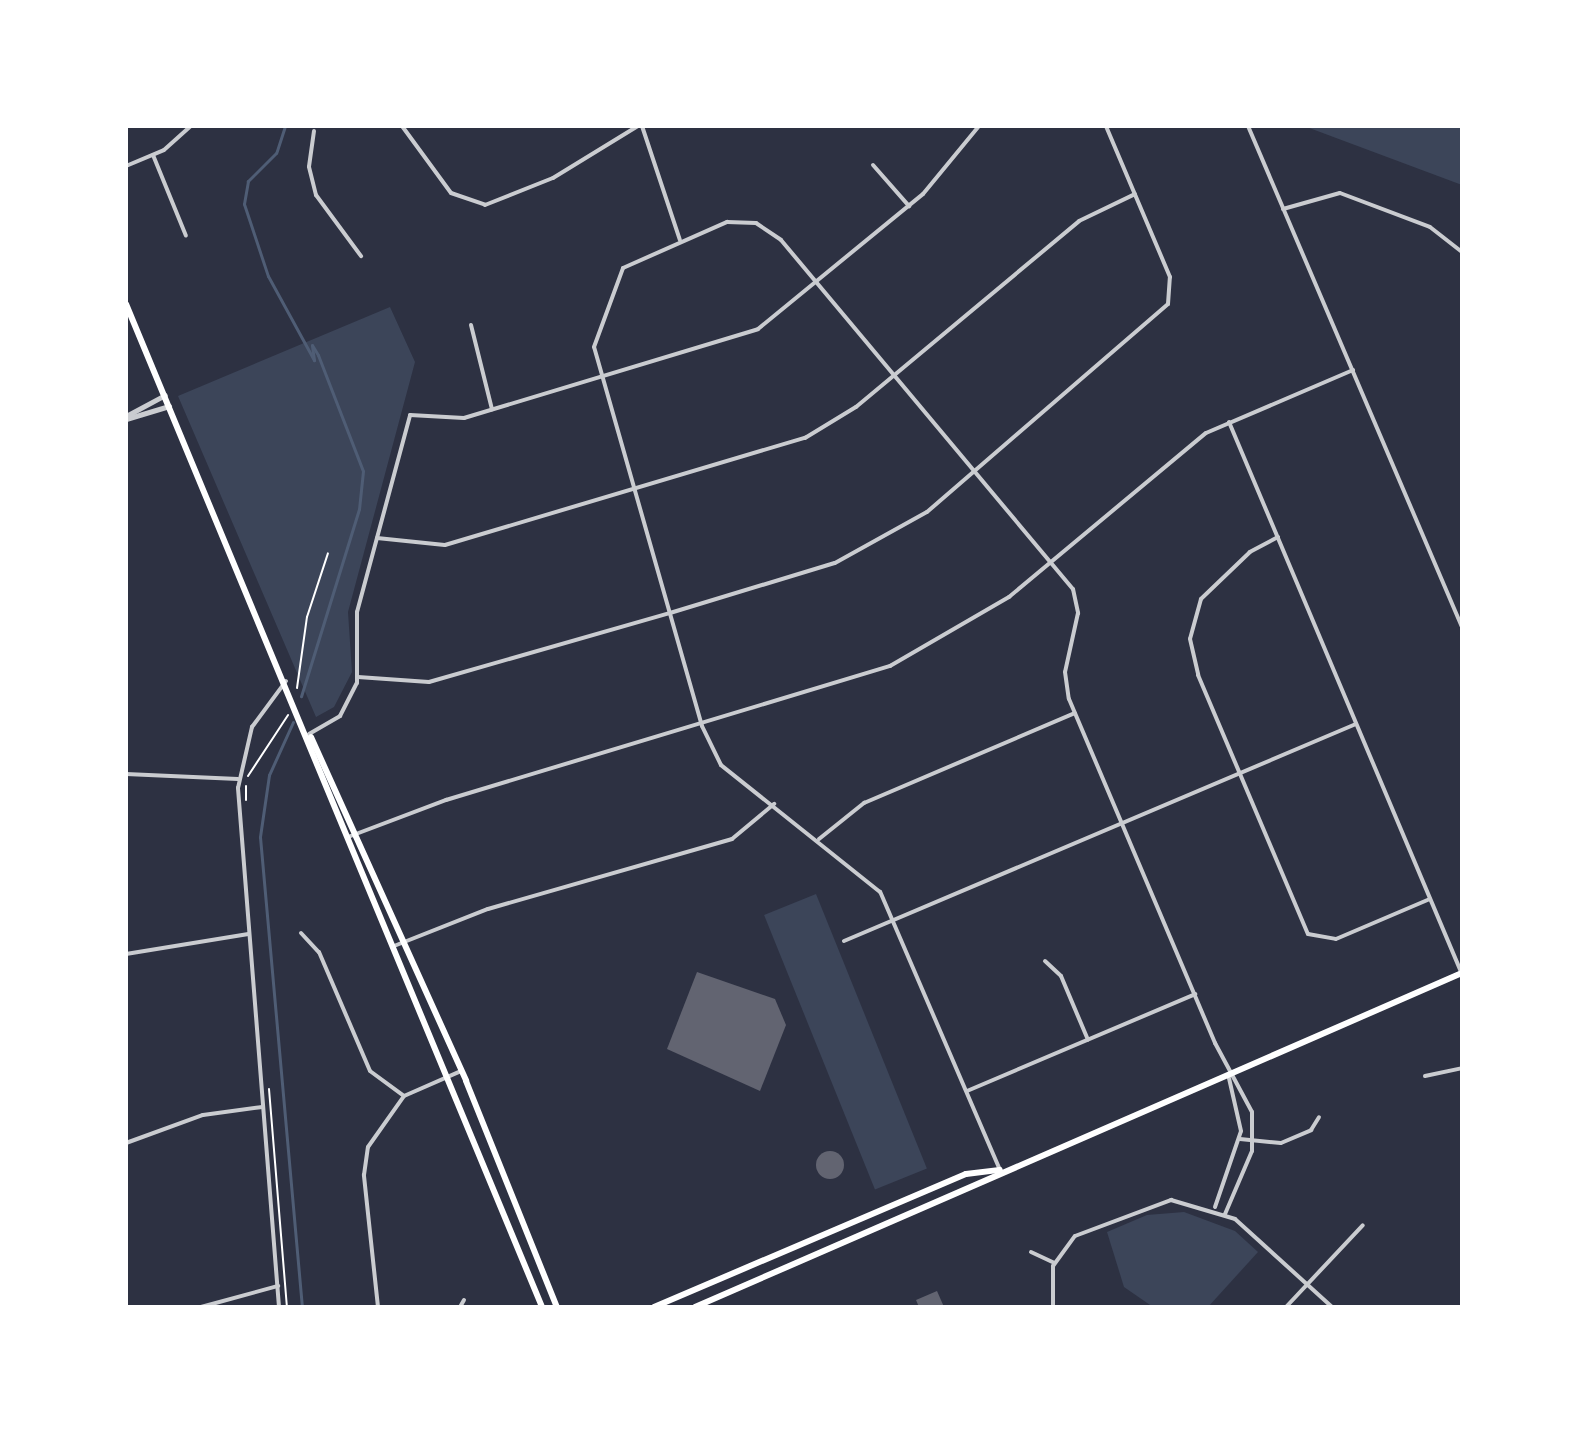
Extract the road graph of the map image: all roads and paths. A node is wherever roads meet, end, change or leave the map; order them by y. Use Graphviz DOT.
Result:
graph roads {
  1 [pos="191,126"];
  2 [pos="305,126"];
  3 [pos="342,126"];
  4 [pos="402,126"];
  5 [pos="640,126"];
  6 [pos="979,126"];
  7 [pos="1106,126"];
  8 [pos="1248,126"];
  9 [pos="314,131"];
  10 [pos="153,155"];
  11 [pos="873,165"];
  12 [pos="126,166"];
  13 [pos="1135,194"];
  14 [pos="909,206"];
  15 [pos="1283,209"];
  16 [pos="186,236"];
  17 [pos="680,240"];
  18 [pos="1462,252"];
  19 [pos="361,256"];
  20 [pos="818,284"];
  21 [pos="126,304"];
  22 [pos="471,325"];
  23 [pos="1353,370"];
  24 [pos="896,375"];
  25 [pos="602,379"];
  26 [pos="165,395"];
  27 [pos="169,406"];
  28 [pos="492,409"];
  29 [pos="126,418"];
  30 [pos="1229,422"];
  31 [pos="977,472"];
  32 [pos="635,492"];
  33 [pos="1279,536"];
  34 [pos="377,538"];
  35 [pos="328,553"];
  36 [pos="1053,560"];
  37 [pos="670,613"];
  38 [pos="1462,627"];
  39 [pos="358,677"];
  40 [pos="286,681"];
  41 [pos="297,688"];
  42 [pos="289,713"];
  43 [pos="1075,713"];
  44 [pos="1356,724"];
  45 [pos="702,726"];
  46 [pos="309,734"];
  47 [pos="126,774"];
  48 [pos="1240,774"];
  49 [pos="238,779"];
  50 [pos="246,779"];
  51 [pos="774,804"];
  52 [pos="1122,824"];
  53 [pos="352,836"];
  54 [pos="819,839"];
  55 [pos="1430,899"];
  56 [pos="894,921"];
  57 [pos="301,933"];
  58 [pos="248,934"];
  59 [pos="404,941"];
  60 [pos="844,941"];
  61 [pos="394,946"];
  62 [pos="126,954"];
  63 [pos="1045,961"];
  64 [pos="1462,974"];
  65 [pos="1195,994"];
  66 [pos="1088,1040"];
  67 [pos="1462,1068"];
  68 [pos="461,1071"];
  69 [pos="1228,1072"];
  70 [pos="450,1076"];
  71 [pos="1425,1076"];
  72 [pos="967,1091"];
  73 [pos="404,1096"];
  74 [pos="262,1107"];
  75 [pos="1319,1117"];
  76 [pos="1240,1139"];
  77 [pos="1254,1140"];
  78 [pos="126,1143"];
  79 [pos="1000,1170"];
  80 [pos="1215,1208"];
  81 [pos="1225,1214"];
  82 [pos="1363,1225"];
  83 [pos="1031,1252"];
  84 [pos="1055,1263"];
  85 [pos="1307,1284"];
  86 [pos="278,1286"];
  87 [pos="464,1300"];
  88 [pos="201,1307"];
  89 [pos="279,1307"];
  90 [pos="378,1307"];
  91 [pos="460,1307"];
  92 [pos="542,1307"];
  93 [pos="557,1307"];
  94 [pos="654,1307"];
  95 [pos="695,1307"];
  96 [pos="1053,1307"];
  97 [pos="1286,1307"];
  98 [pos="1332,1307"];
  1 -- 10 [label="street"];
  2 -- 9 [label="street"];
  3 -- 9 [label="street"];
  4 -- 5 [label="street"];
  5 -- 17 [label="street"];
  6 -- 14 [label="street"];
  7 -- 13 [label="street"];
  8 -- 15 [label="street"];
  9 -- 19 [label="street"];
  10 -- 12 [label="street"];
  10 -- 16 [label="street"];
  11 -- 14 [label="street"];
  13 -- 24 [label="street"];
  13 -- 31 [label="street"];
  14 -- 20 [label="street"];
  15 -- 18 [label="street"];
  15 -- 23 [label="street"];
  17 -- 20 [label="street"];
  17 -- 25 [label="street"];
  20 -- 24 [label="street"];
  20 -- 25 [label="street"];
  21 -- 26 [label="main road"];
  22 -- 28 [label="street"];
  23 -- 30 [label="street"];
  23 -- 38 [label="street"];
  24 -- 31 [label="street"];
  24 -- 32 [label="street"];
  25 -- 28 [label="street"];
  25 -- 32 [label="street"];
  26 -- 27 [label="main road"];
  26 -- 29 [label="street"];
  27 -- 29 [label="street"];
  27 -- 40 [label="main road"];
  28 -- 34 [label="street"];
  30 -- 33 [label="street"];
  30 -- 36 [label="street"];
  31 -- 36 [label="street"];
  31 -- 37 [label="street"];
  32 -- 34 [label="street"];
  32 -- 37 [label="street"];
  33 -- 44 [label="street"];
  33 -- 48 [label="street"];
  34 -- 39 [label="street"];
  35 -- 41 [label="path"];
  36 -- 43 [label="street"];
  36 -- 45 [label="street"];
  37 -- 39 [label="street"];
  37 -- 45 [label="street"];
  39 -- 46 [label="street"];
  40 -- 46 [label="main road"];
  40 -- 49 [label="street"];
  42 -- 50 [label="path"];
  43 -- 52 [label="street"];
  43 -- 54 [label="street"];
  44 -- 48 [label="street"];
  44 -- 55 [label="street"];
  45 -- 51 [label="street"];
  45 -- 53 [label="street"];
  46 -- 53 [label="main road"];
  47 -- 49 [label="street"];
  48 -- 52 [label="street"];
  48 -- 55 [label="street"];
  49 -- 58 [label="street"];
  51 -- 54 [label="street"];
  51 -- 59 [label="street"];
  52 -- 56 [label="street"];
  52 -- 65 [label="street"];
  53 -- 59 [label="main road"];
  53 -- 61 [label="main road"];
  54 -- 56 [label="street"];
  55 -- 64 [label="street"];
  56 -- 60 [label="street"];
  56 -- 72 [label="street"];
  57 -- 73 [label="street"];
  58 -- 62 [label="street"];
  58 -- 74 [label="street"];
  59 -- 61 [label="street"];
  59 -- 68 [label="main road"];
  61 -- 70 [label="main road"];
  63 -- 66 [label="street"];
  64 -- 69 [label="main road"];
  65 -- 66 [label="street"];
  65 -- 69 [label="street"];
  66 -- 72 [label="street"];
  67 -- 71 [label="street"];
  68 -- 70 [label="street"];
  68 -- 93 [label="main road"];
  69 -- 76 [label="street"];
  69 -- 77 [label="street"];
  69 -- 79 [label="main road"];
  70 -- 73 [label="street"];
  70 -- 92 [label="main road"];
  72 -- 79 [label="street"];
  73 -- 90 [label="street"];
  74 -- 78 [label="street"];
  74 -- 86 [label="street"];
  75 -- 77 [label="street"];
  76 -- 77 [label="street"];
  76 -- 80 [label="street"];
  77 -- 81 [label="street"];
  79 -- 94 [label="main road"];
  79 -- 95 [label="main road"];
  80 -- 81 [label="street"];
  80 -- 84 [label="street"];
  81 -- 85 [label="street"];
  82 -- 85 [label="street"];
  83 -- 84 [label="street"];
  84 -- 96 [label="street"];
  85 -- 97 [label="street"];
  85 -- 98 [label="street"];
  86 -- 88 [label="street"];
  86 -- 89 [label="street"];
  87 -- 91 [label="street"];
}
